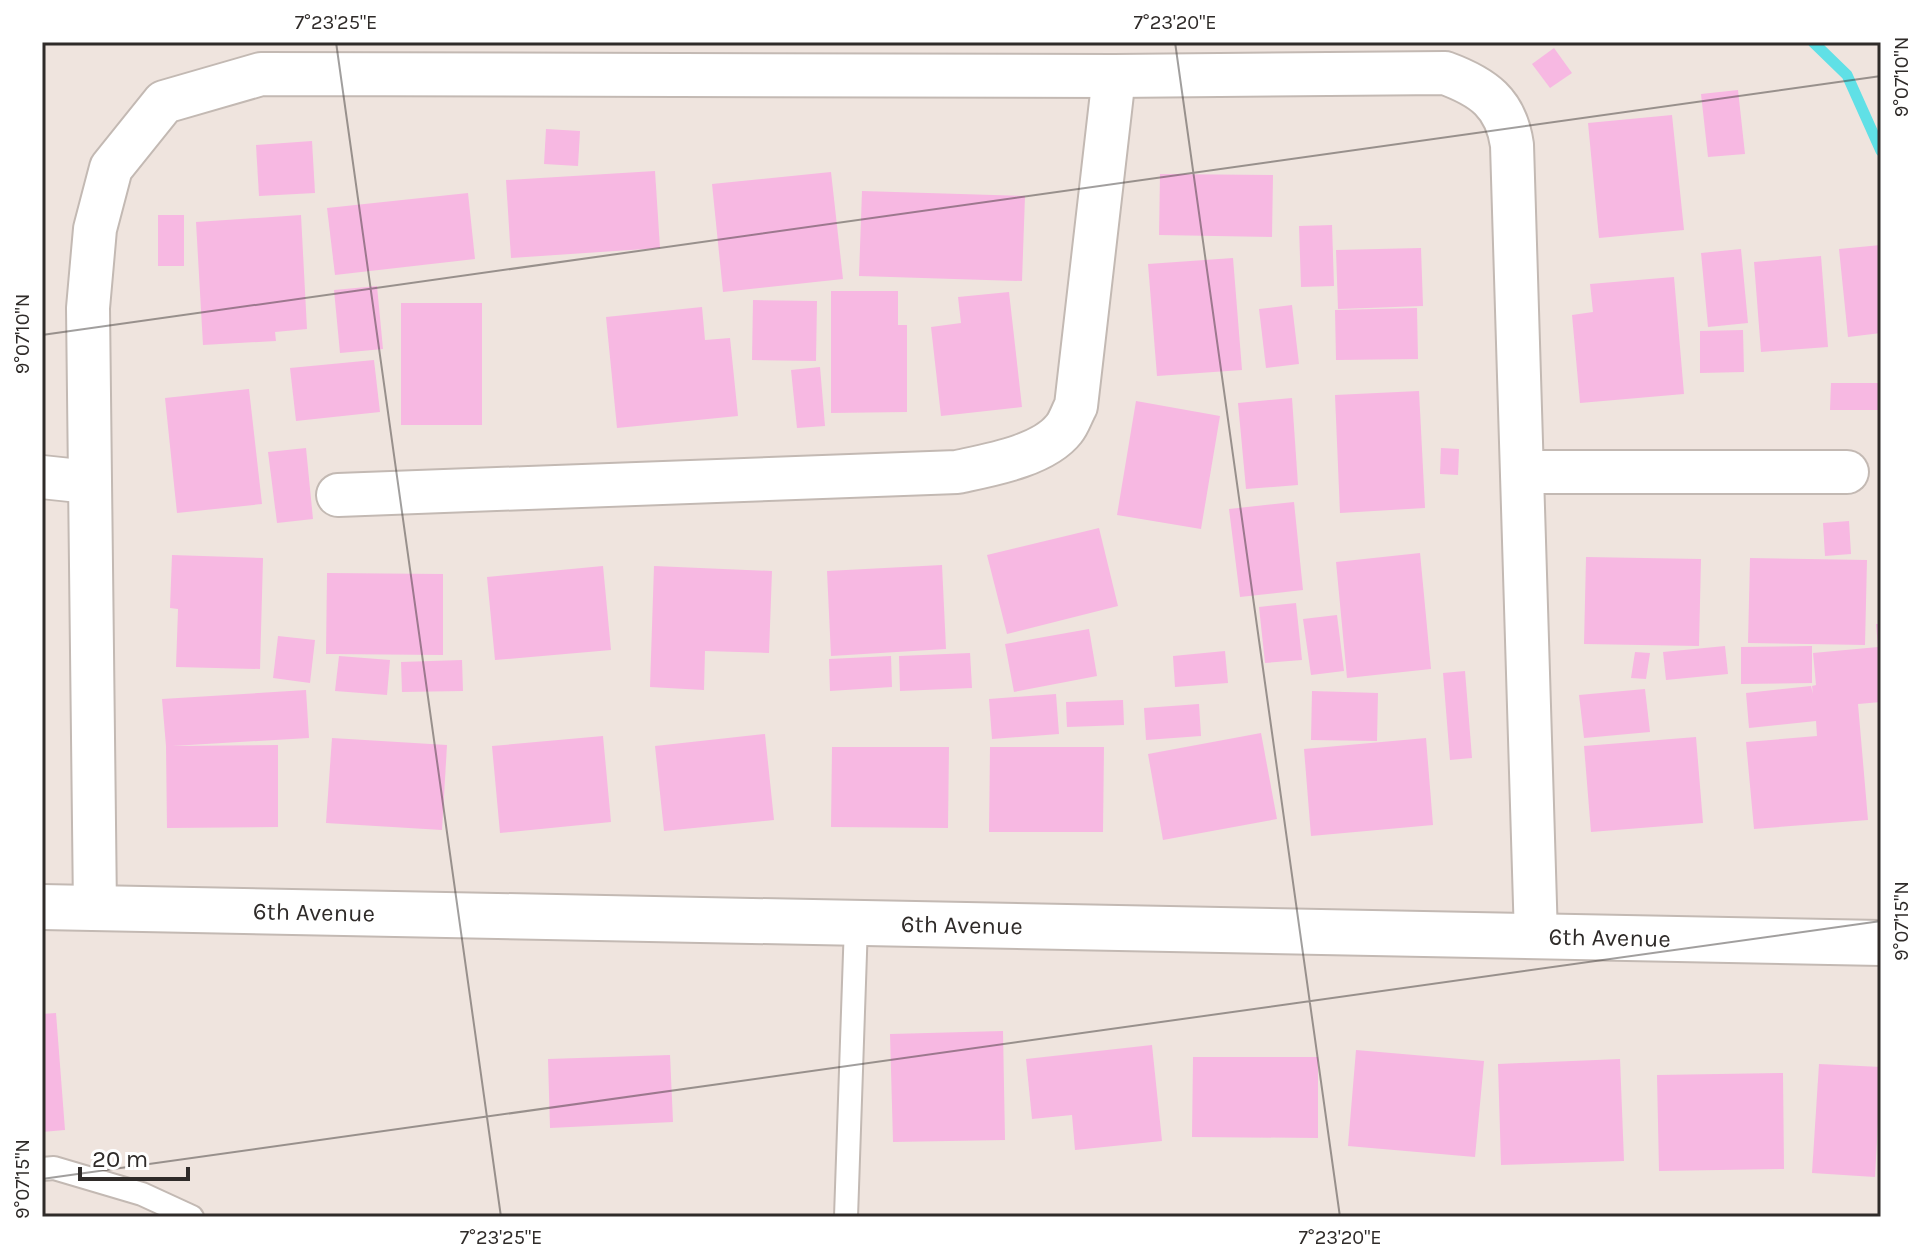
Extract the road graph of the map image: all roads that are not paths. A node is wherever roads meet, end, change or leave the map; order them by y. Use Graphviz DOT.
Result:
graph roads {
  1 [pos="1114,76"];
  2 [pos="1522,472"];
  3 [pos="1847,472"];
  4 [pos="42,477"];
  5 [pos="89,482"];
  6 [pos="338,495"];
  7 [pos="42,907"];
  8 [pos="95,909"];
  9 [pos="856,924"];
  10 [pos="1536,937"];
  11 [pos="1881,943"];
  12 [pos="42,1169"];
  13 [pos="192,1217"];
  14 [pos="846,1217"];
  1 -- 2 [label="street"];
  1 -- 5 [label="street"];
  1 -- 6 [label="street"];
  2 -- 3 [label="street"];
  2 -- 10 [label="street"];
  4 -- 5 [label="street"];
  5 -- 8 [label="street"];
  7 -- 8 [label="street, 6th Avenue"];
  8 -- 9 [label="street, 6th Avenue"];
  9 -- 10 [label="street, 6th Avenue"];
  9 -- 14 [label="lane"];
  10 -- 11 [label="street, 6th Avenue"];
  12 -- 13 [label="lane"];
}
